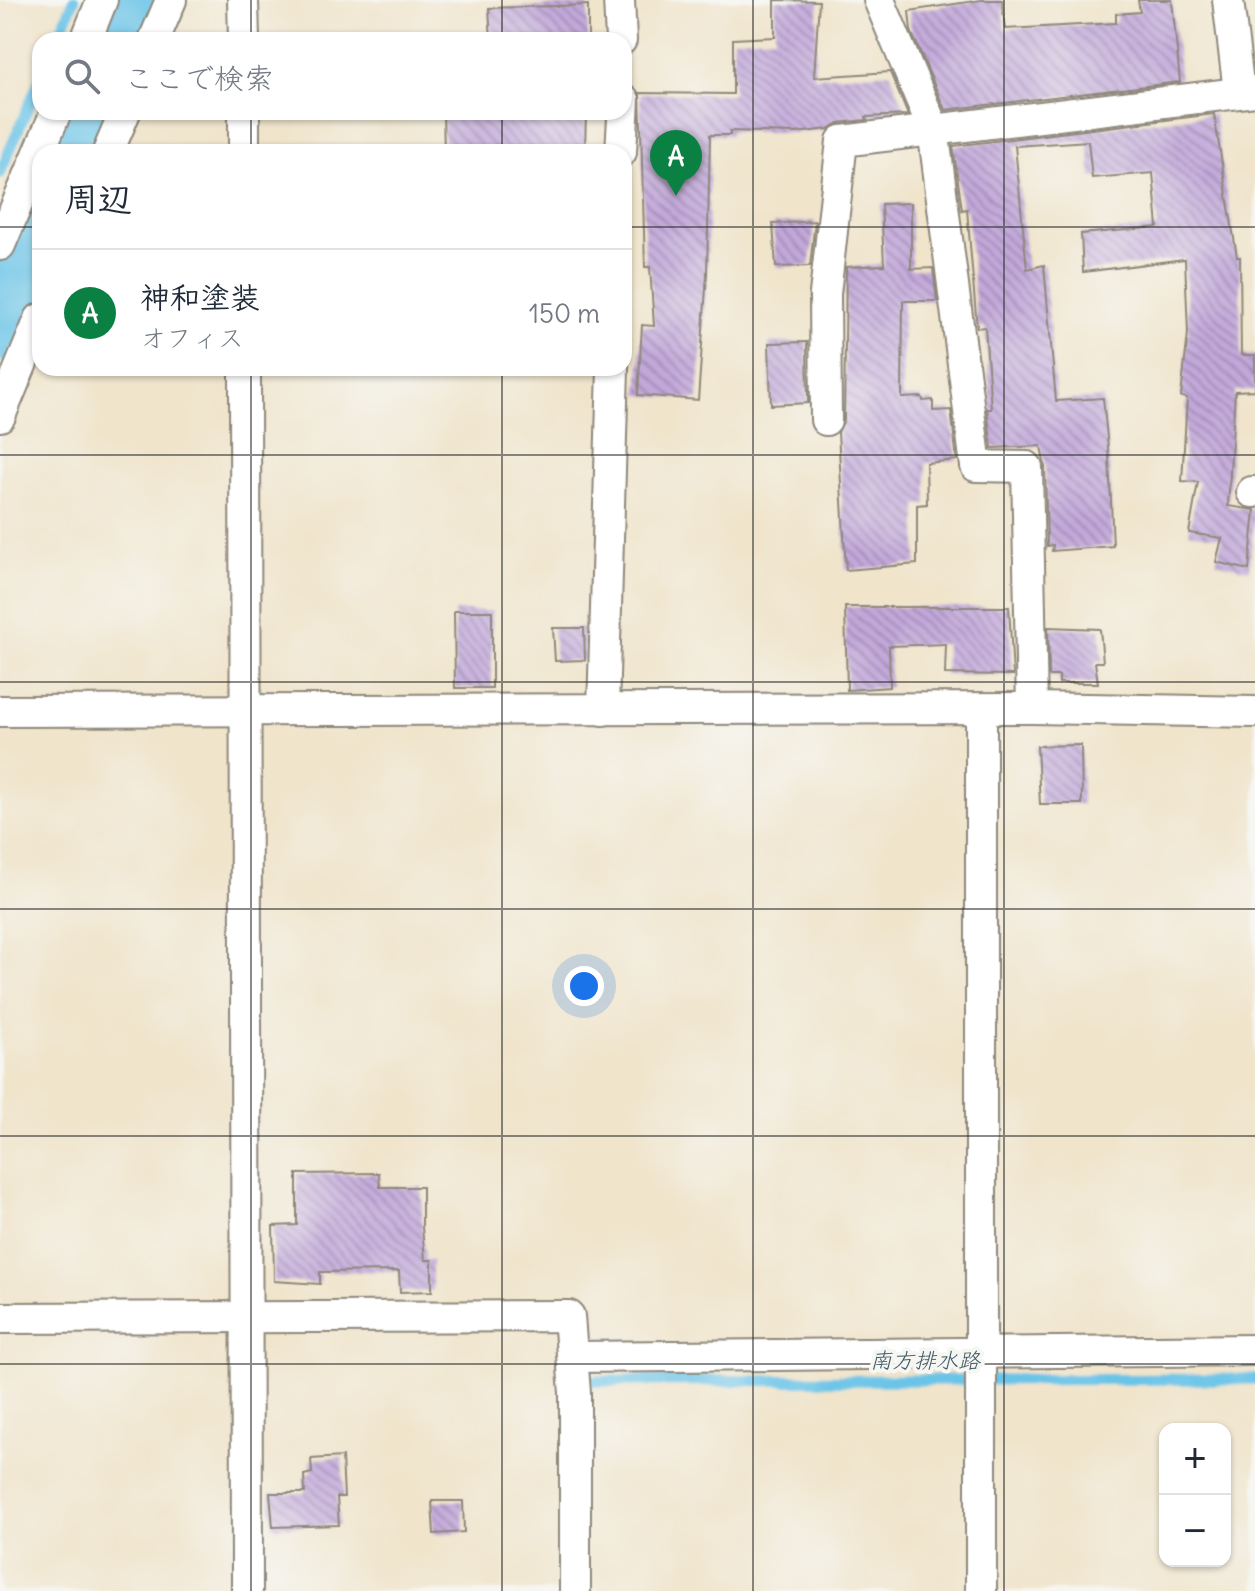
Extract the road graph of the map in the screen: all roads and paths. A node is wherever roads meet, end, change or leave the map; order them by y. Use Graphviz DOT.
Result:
graph roads {
  1 [pos="102,0"];
  2 [pos="171,0"];
  3 [pos="243,0"];
  4 [pos="619,0"];
  5 [pos="879,0"];
  6 [pos="1228,0"];
  7 [pos="89,32"];
  8 [pos="157,32"];
  9 [pos="244,32"];
  10 [pos="621,32"];
  11 [pos="1247,92"];
  12 [pos="53,120"];
  13 [pos="122,120"];
  14 [pos="244,120"];
  15 [pos="623,120"];
  16 [pos="933,128"];
  17 [pos="43,144"];
  18 [pos="111,144"];
  19 [pos="244,144"];
  20 [pos="621,144"];
  21 [pos="32,169"];
  22 [pos="0,245"];
  23 [pos="32,338"];
  24 [pos="245,376"];
  25 [pos="613,376"];
  26 [pos="0,416"];
  27 [pos="826,420"];
  28 [pos="1032,708"];
  29 [pos="247,709"];
  30 [pos="603,710"];
  31 [pos="981,710"];
  32 [pos="0,711"];
  33 [pos="1255,712"];
  34 [pos="0,1318"];
  35 [pos="248,1318"];
  36 [pos="1255,1350"];
  37 [pos="979,1353"];
  38 [pos="574,1357"];
  39 [pos="247,1591"];
  40 [pos="575,1591"];
  41 [pos="981,1591"];
  1 -- 7 [label="street"];
  2 -- 8 [label="street"];
  3 -- 9 [label="street"];
  4 -- 10 [label="street"];
  5 -- 16 [label="street"];
  6 -- 11 [label="street"];
  11 -- 16 [label="street"];
  12 -- 17 [label="street"];
  13 -- 18 [label="street"];
  14 -- 19 [label="street"];
  15 -- 20 [label="street"];
  16 -- 27 [label="street"];
  16 -- 28 [label="street"];
  21 -- 22 [label="street"];
  23 -- 26 [label="street"];
  24 -- 29 [label="street"];
  25 -- 30 [label="street"];
  28 -- 31 [label="street"];
  28 -- 33 [label="street"];
  29 -- 30 [label="street"];
  29 -- 32 [label="street"];
  29 -- 35 [label="street"];
  30 -- 31 [label="street"];
  31 -- 37 [label="street"];
  34 -- 35 [label="street"];
  35 -- 38 [label="street"];
  35 -- 39 [label="street"];
  36 -- 37 [label="street"];
  37 -- 38 [label="street"];
  37 -- 41 [label="street"];
  38 -- 40 [label="street"];
}
